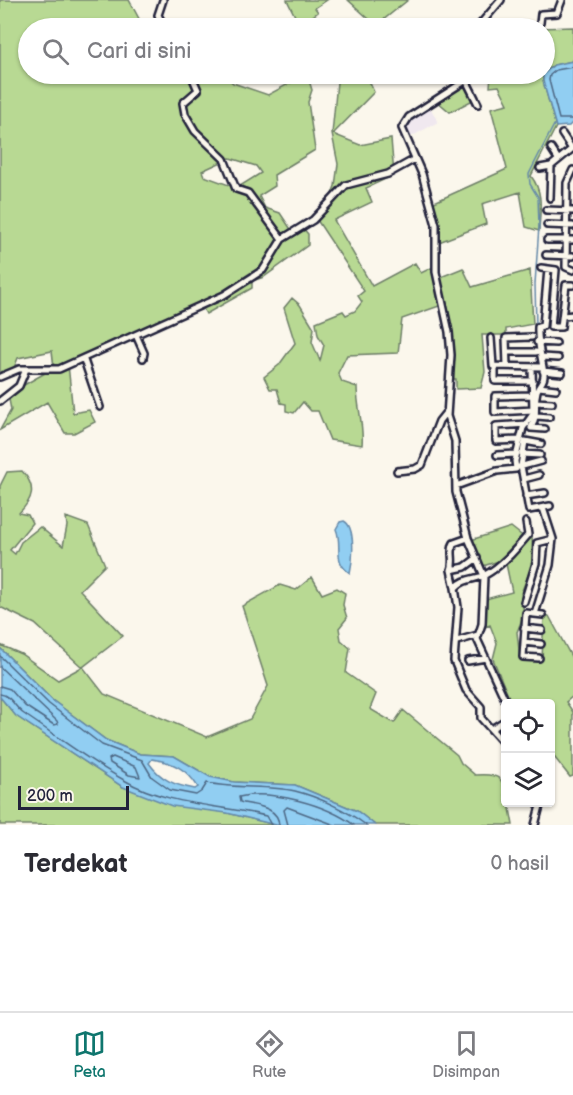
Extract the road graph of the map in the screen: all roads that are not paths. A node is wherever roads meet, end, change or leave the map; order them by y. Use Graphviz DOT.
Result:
graph roads {
  1 [pos="163,0"];
  2 [pos="501,0"];
  3 [pos="562,0"];
  4 [pos="160,18"];
  5 [pos="486,18"];
  6 [pos="541,18"];
  7 [pos="195,84"];
  8 [pos="460,84"];
  9 [pos="468,84"];
  10 [pos="478,104"];
  11 [pos="562,134"];
  12 [pos="551,148"];
  13 [pos="573,148"];
  14 [pos="415,159"];
  15 [pos="558,159"];
  16 [pos="551,166"];
  17 [pos="540,168"];
  18 [pos="573,170"];
  19 [pos="550,183"];
  20 [pos="541,184"];
  21 [pos="550,198"];
  22 [pos="546,210"];
  23 [pos="570,211"];
  24 [pos="547,225"];
  25 [pos="570,226"];
  26 [pos="282,239"];
  27 [pos="547,240"];
  28 [pos="570,240"];
  29 [pos="546,255"];
  30 [pos="570,256"];
  31 [pos="541,268"];
  32 [pos="548,269"];
  33 [pos="573,270"];
  34 [pos="573,285"];
  35 [pos="564,301"];
  36 [pos="573,301"];
  37 [pos="573,315"];
  38 [pos="563,316"];
  39 [pos="543,326"];
  40 [pos="551,327"];
  41 [pos="136,335"];
  42 [pos="491,338"];
  43 [pos="535,339"];
  44 [pos="555,343"];
  45 [pos="507,352"];
  46 [pos="536,352"];
  47 [pos="542,357"];
  48 [pos="143,358"];
  49 [pos="558,358"];
  50 [pos="84,360"];
  51 [pos="495,366"];
  52 [pos="507,366"];
  53 [pos="539,368"];
  54 [pos="26,369"];
  55 [pos="562,373"];
  56 [pos="0,376"];
  57 [pos="533,381"];
  58 [pos="539,387"];
  59 [pos="556,389"];
  60 [pos="532,395"];
  61 [pos="0,401"];
  62 [pos="537,402"];
  63 [pos="552,403"];
  64 [pos="100,407"];
  65 [pos="533,410"];
  66 [pos="447,411"];
  67 [pos="537,416"];
  68 [pos="549,417"];
  69 [pos="529,426"];
  70 [pos="545,429"];
  71 [pos="523,441"];
  72 [pos="541,444"];
  73 [pos="520,454"];
  74 [pos="497,455"];
  75 [pos="519,467"];
  76 [pos="397,471"];
  77 [pos="539,475"];
  78 [pos="524,479"];
  79 [pos="456,486"];
  80 [pos="545,493"];
  81 [pos="526,496"];
  82 [pos="550,506"];
  83 [pos="543,508"];
  84 [pos="526,522"];
  85 [pos="468,538"];
  86 [pos="553,539"];
  87 [pos="477,558"];
  88 [pos="451,570"];
  89 [pos="484,576"];
  90 [pos="455,588"];
  91 [pos="524,602"];
  92 [pos="536,614"];
  93 [pos="543,615"];
  94 [pos="524,628"];
  95 [pos="542,630"];
  96 [pos="478,635"];
  97 [pos="457,641"];
  98 [pos="524,642"];
  99 [pos="541,644"];
  100 [pos="486,658"];
  101 [pos="539,658"];
  102 [pos="468,661"];
  103 [pos="505,699"];
  104 [pos="501,723"];
  105 [pos="493,728"];
  106 [pos="501,739"];
  107 [pos="540,807"];
  108 [pos="535,825"];
  1 -- 4 [label="street"];
  2 -- 5 [label="street"];
  3 -- 6 [label="street"];
  7 -- 26 [label="street"];
  8 -- 14 [label="street"];
  9 -- 10 [label="street"];
  11 -- 13 [label="street"];
  12 -- 15 [label="street"];
  13 -- 15 [label="street"];
  14 -- 26 [label="street"];
  14 -- 66 [label="street"];
  15 -- 16 [label="street"];
  16 -- 17 [label="street"];
  16 -- 19 [label="street"];
  18 -- 23 [label="street"];
  19 -- 20 [label="street"];
  19 -- 21 [label="street"];
  22 -- 23 [label="street"];
  23 -- 25 [label="street"];
  24 -- 25 [label="street"];
  25 -- 28 [label="street"];
  26 -- 41 [label="street"];
  27 -- 28 [label="street"];
  28 -- 30 [label="street"];
  29 -- 30 [label="street"];
  30 -- 33 [label="street"];
  31 -- 32 [label="street"];
  32 -- 39 [label="street"];
  32 -- 40 [label="street"];
  34 -- 35 [label="street"];
  35 -- 36 [label="street"];
  35 -- 38 [label="street"];
  37 -- 38 [label="street"];
  38 -- 40 [label="street"];
  39 -- 40 [label="street"];
  39 -- 43 [label="street"];
  41 -- 48 [label="street"];
  41 -- 50 [label="street"];
  42 -- 51 [label="street"];
  43 -- 44 [label="street"];
  43 -- 45 [label="street"];
  43 -- 47 [label="street"];
  45 -- 46 [label="street"];
  45 -- 52 [label="street"];
  47 -- 49 [label="street"];
  47 -- 53 [label="street"];
  50 -- 54 [label="street"];
  50 -- 64 [label="street"];
  51 -- 52 [label="street"];
  51 -- 57 [label="street"];
  52 -- 53 [label="street"];
  53 -- 55 [label="street"];
  53 -- 57 [label="street"];
  53 -- 58 [label="street"];
  54 -- 56 [label="street"];
  54 -- 61 [label="street"];
  57 -- 60 [label="street"];
  58 -- 59 [label="street"];
  58 -- 62 [label="street"];
  60 -- 65 [label="street"];
  60 -- 65 [label="street"];
  62 -- 63 [label="street"];
  62 -- 67 [label="street"];
  65 -- 69 [label="street"];
  66 -- 76 [label="street"];
  66 -- 79 [label="street"];
  67 -- 68 [label="street"];
  67 -- 69 [label="street"];
  69 -- 70 [label="street"];
  69 -- 71 [label="street"];
  69 -- 71 [label="street"];
  71 -- 72 [label="street"];
  71 -- 73 [label="street"];
  73 -- 74 [label="street"];
  73 -- 75 [label="street"];
  73 -- 75 [label="street"];
  75 -- 78 [label="street"];
  75 -- 79 [label="street"];
  77 -- 78 [label="street"];
  78 -- 81 [label="street"];
  79 -- 85 [label="street"];
  80 -- 81 [label="street"];
  81 -- 83 [label="street"];
  82 -- 83 [label="street"];
  83 -- 86 [label="street"];
  84 -- 89 [label="street"];
  85 -- 87 [label="street"];
  85 -- 88 [label="street"];
  86 -- 91 [label="street"];
  86 -- 92 [label="street"];
  87 -- 88 [label="street"];
  87 -- 89 [label="street"];
  88 -- 90 [label="street"];
  89 -- 90 [label="street"];
  89 -- 96 [label="street"];
  90 -- 97 [label="street"];
  92 -- 93 [label="street"];
  92 -- 94 [label="street"];
  94 -- 95 [label="street"];
  94 -- 98 [label="street"];
  96 -- 97 [label="street"];
  96 -- 100 [label="street"];
  97 -- 105 [label="street"];
  98 -- 99 [label="street"];
  98 -- 101 [label="street"];
  100 -- 102 [label="street"];
  100 -- 103 [label="street"];
  104 -- 105 [label="street"];
  105 -- 106 [label="street"];
  107 -- 108 [label="street"];
}
